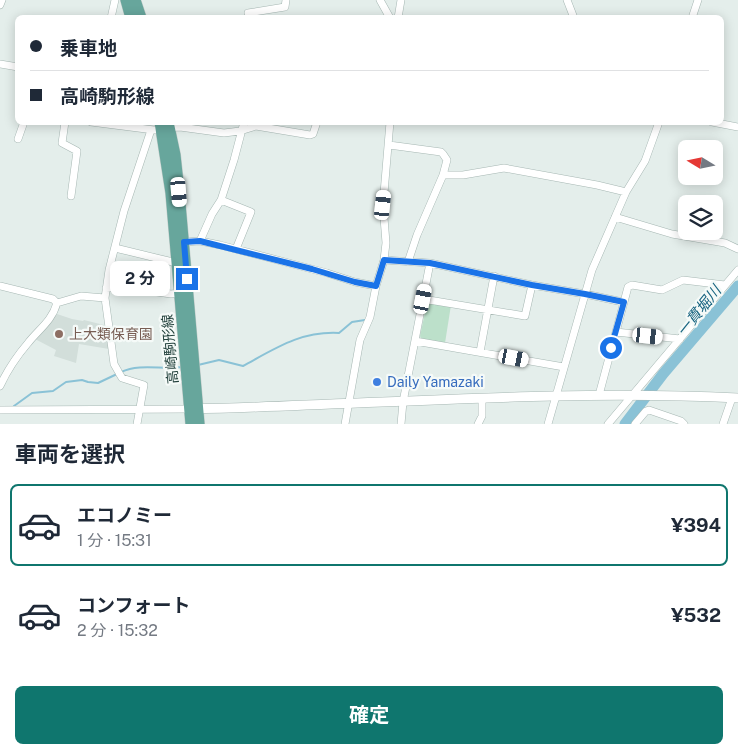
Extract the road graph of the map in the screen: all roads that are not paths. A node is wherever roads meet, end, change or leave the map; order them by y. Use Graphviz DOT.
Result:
graph roads {
  1 [pos="2,0"];
  2 [pos="115,0"];
  3 [pos="126,0"];
  4 [pos="135,0"];
  5 [pos="286,0"];
  6 [pos="380,0"];
  7 [pos="401,0"];
  8 [pos="567,0"];
  9 [pos="698,0"];
  10 [pos="0,5"];
  11 [pos="248,13"];
  12 [pos="112,15"];
  13 [pos="130,15"];
  14 [pos="140,15"];
  15 [pos="388,15"];
  16 [pos="398,15"];
  17 [pos="573,15"];
  18 [pos="693,15"];
  19 [pos="0,64"];
  20 [pos="15,66"];
  21 [pos="724,124"];
  22 [pos="23,125"];
  23 [pos="65,125"];
  24 [pos="144,125"];
  25 [pos="243,125"];
  26 [pos="316,125"];
  27 [pos="390,125"];
  28 [pos="658,125"];
  29 [pos="162,126"];
  30 [pos="738,127"];
  31 [pos="240,131"];
  32 [pos="18,139"];
  33 [pos="389,145"];
  34 [pos="443,175"];
  35 [pos="626,192"];
  36 [pos="71,196"];
  37 [pos="221,200"];
  38 [pos="615,217"];
  39 [pos="200,241"];
  40 [pos="184,242"];
  41 [pos="115,248"];
  42 [pos="236,249"];
  43 [pos="738,250"];
  44 [pos="384,260"];
  45 [pos="177,262"];
  46 [pos="408,262"];
  47 [pos="430,263"];
  48 [pos="738,270"];
  49 [pos="494,276"];
  50 [pos="532,285"];
  51 [pos="725,285"];
  52 [pos="0,286"];
  53 [pos="376,286"];
  54 [pos="106,288"];
  55 [pos="180,293"];
  56 [pos="585,294"];
  57 [pos="105,298"];
  58 [pos="423,299"];
  59 [pos="624,302"];
  60 [pos="57,303"];
  61 [pos="489,309"];
  62 [pos="616,332"];
  63 [pos="680,339"];
  64 [pos="415,341"];
  65 [pos="480,352"];
  66 [pos="564,367"];
  67 [pos="2,374"];
  68 [pos="0,386"];
  69 [pos="635,394"];
  70 [pos="599,395"];
  71 [pos="556,396"];
  72 [pos="735,398"];
  73 [pos="482,399"];
  74 [pos="403,402"];
  75 [pos="349,404"];
  76 [pos="194,409"];
  77 [pos="3,410"];
  78 [pos="140,410"];
  79 [pos="0,417"];
  80 [pos="681,423"];
  81 [pos="137,424"];
  82 [pos="191,424"];
  83 [pos="199,424"];
  84 [pos="345,424"];
  85 [pos="401,424"];
  86 [pos="478,424"];
  87 [pos="548,424"];
  88 [pos="608,424"];
  89 [pos="635,424"];
  90 [pos="723,424"];
  1 -- 10 [label="street"];
  2 -- 12 [label="street"];
  3 -- 13 [label="main road"];
  4 -- 14 [label="main road"];
  5 -- 11 [label="street"];
  6 -- 15 [label="street"];
  7 -- 16 [label="street"];
  8 -- 17 [label="street"];
  9 -- 18 [label="street"];
  19 -- 20 [label="street"];
  21 -- 30 [label="street"];
  22 -- 32 [label="street"];
  23 -- 36 [label="street"];
  24 -- 29 [label="street"];
  25 -- 31 [label="street"];
  26 -- 31 [label="street"];
  27 -- 33 [label="street"];
  28 -- 35 [label="street"];
  29 -- 31 [label="street"];
  29 -- 40 [label="main road, 高崎駒形線"];
  29 -- 41 [label="street"];
  29 -- 45 [label="main road, 高崎駒形線"];
  31 -- 37 [label="street"];
  33 -- 34 [label="street"];
  33 -- 44 [label="street"];
  34 -- 35 [label="street"];
  34 -- 46 [label="street"];
  35 -- 38 [label="street"];
  37 -- 39 [label="street"];
  37 -- 42 [label="street"];
  38 -- 43 [label="street"];
  38 -- 56 [label="street"];
  39 -- 40 [label="street"];
  39 -- 42 [label="street"];
  40 -- 76 [label="main road, 高崎駒形線"];
  41 -- 45 [label="street"];
  41 -- 54 [label="street"];
  42 -- 53 [label="street"];
  44 -- 46 [label="street"];
  44 -- 53 [label="street"];
  45 -- 55 [label="main road, 高崎駒形線"];
  46 -- 47 [label="street"];
  47 -- 49 [label="street"];
  47 -- 58 [label="street"];
  48 -- 51 [label="street"];
  49 -- 50 [label="street"];
  49 -- 61 [label="street"];
  50 -- 56 [label="street"];
  50 -- 61 [label="street"];
  51 -- 59 [label="street"];
  51 -- 63 [label="street"];
  52 -- 60 [label="street"];
  53 -- 75 [label="street"];
  54 -- 55 [label="street"];
  54 -- 57 [label="street"];
  55 -- 76 [label="main road, 高崎駒形線"];
  56 -- 59 [label="street"];
  56 -- 66 [label="street"];
  57 -- 60 [label="street"];
  57 -- 78 [label="street"];
  58 -- 61 [label="street"];
  58 -- 64 [label="street"];
  59 -- 62 [label="street"];
  60 -- 67 [label="street"];
  61 -- 65 [label="street"];
  62 -- 63 [label="street"];
  62 -- 70 [label="street"];
  63 -- 69 [label="street"];
  64 -- 65 [label="street"];
  64 -- 74 [label="street"];
  65 -- 66 [label="street"];
  66 -- 71 [label="street"];
  67 -- 68 [label="street"];
  69 -- 70 [label="street"];
  69 -- 72 [label="street"];
  69 -- 88 [label="street"];
  70 -- 71 [label="street"];
  71 -- 73 [label="street"];
  71 -- 87 [label="street"];
  72 -- 90 [label="street"];
  73 -- 74 [label="street"];
  73 -- 86 [label="street"];
  74 -- 75 [label="street"];
  74 -- 85 [label="street"];
  75 -- 76 [label="street"];
  75 -- 84 [label="street"];
  76 -- 78 [label="street"];
  76 -- 82 [label="main road, 高崎駒形線"];
  76 -- 83 [label="main road, 高崎駒形線"];
  77 -- 78 [label="street"];
  77 -- 79 [label="street"];
  78 -- 81 [label="street"];
  80 -- 89 [label="street"];
}
